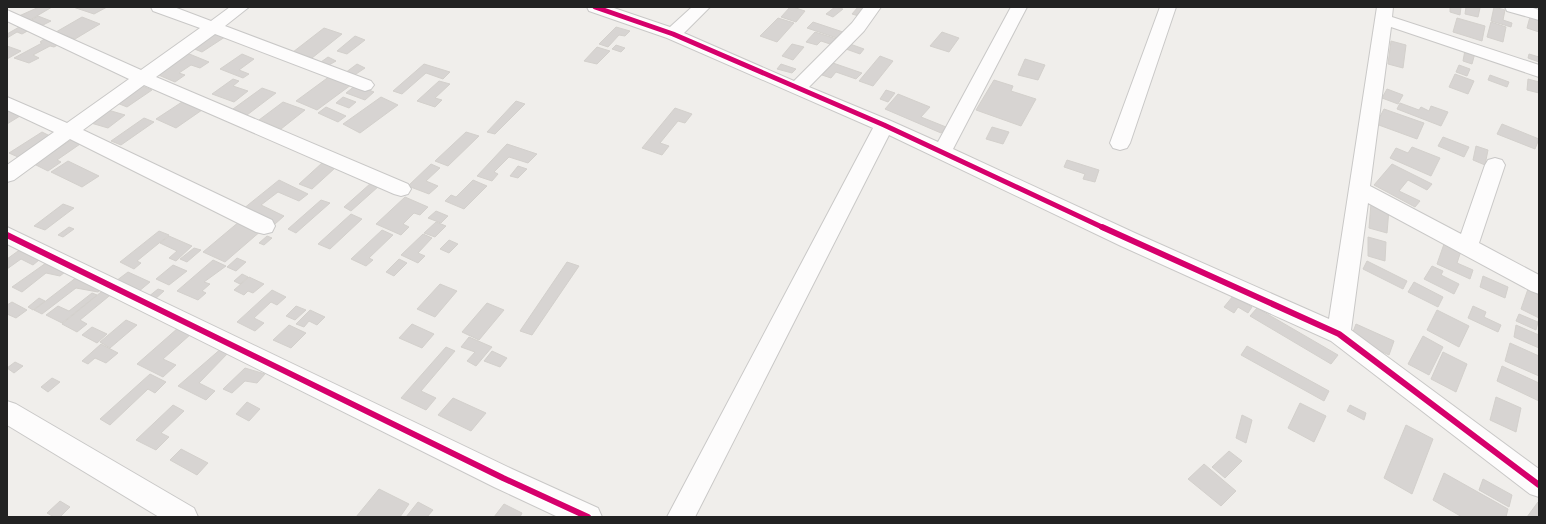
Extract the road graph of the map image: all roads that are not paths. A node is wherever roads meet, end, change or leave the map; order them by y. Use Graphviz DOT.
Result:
graph roads {
  1 [pos="159,7"];
  2 [pos="241,7"];
  3 [pos="595,7"];
  4 [pos="702,7"];
  5 [pos="873,7"];
  6 [pos="1019,7"];
  7 [pos="1168,7"];
  8 [pos="1514,7"];
  9 [pos="1383,13"];
  10 [pos="7,15"];
  11 [pos="1539,15"];
  12 [pos="214,27"];
  13 [pos="673,34"];
  14 [pos="1539,71"];
  15 [pos="143,78"];
  16 [pos="365,85"];
  17 [pos="797,89"];
  18 [pos="7,103"];
  19 [pos="884,125"];
  20 [pos="69,131"];
  21 [pos="1120,143"];
  22 [pos="942,152"];
  23 [pos="1495,165"];
  24 [pos="7,176"];
  25 [pos="401,189"];
  26 [pos="1358,189"];
  27 [pos="264,226"];
  28 [pos="7,235"];
  29 [pos="1467,246"];
  30 [pos="1539,285"];
  31 [pos="1339,334"];
  32 [pos="7,412"];
  33 [pos="1539,485"];
  34 [pos="184,517"];
  35 [pos="588,517"];
  36 [pos="681,517"];
  1 -- 12 [label="street"];
  2 -- 12 [label="street"];
  3 -- 13 [label="street"];
  4 -- 13 [label="street"];
  5 -- 17 [label="street"];
  6 -- 22 [label="street"];
  7 -- 21 [label="street"];
  8 -- 11 [label="street"];
  9 -- 14 [label="street"];
  9 -- 26 [label="street"];
  10 -- 15 [label="street"];
  12 -- 15 [label="street"];
  12 -- 16 [label="street"];
  13 -- 17 [label="street"];
  15 -- 20 [label="street"];
  15 -- 25 [label="street"];
  17 -- 19 [label="street"];
  18 -- 20 [label="street"];
  19 -- 22 [label="street"];
  19 -- 36 [label="street"];
  20 -- 24 [label="street"];
  20 -- 27 [label="street"];
  22 -- 31 [label="street"];
  23 -- 29 [label="street"];
  26 -- 29 [label="street"];
  26 -- 31 [label="street"];
  28 -- 35 [label="street"];
  29 -- 30 [label="street"];
  31 -- 33 [label="street"];
  32 -- 34 [label="street"];
}
